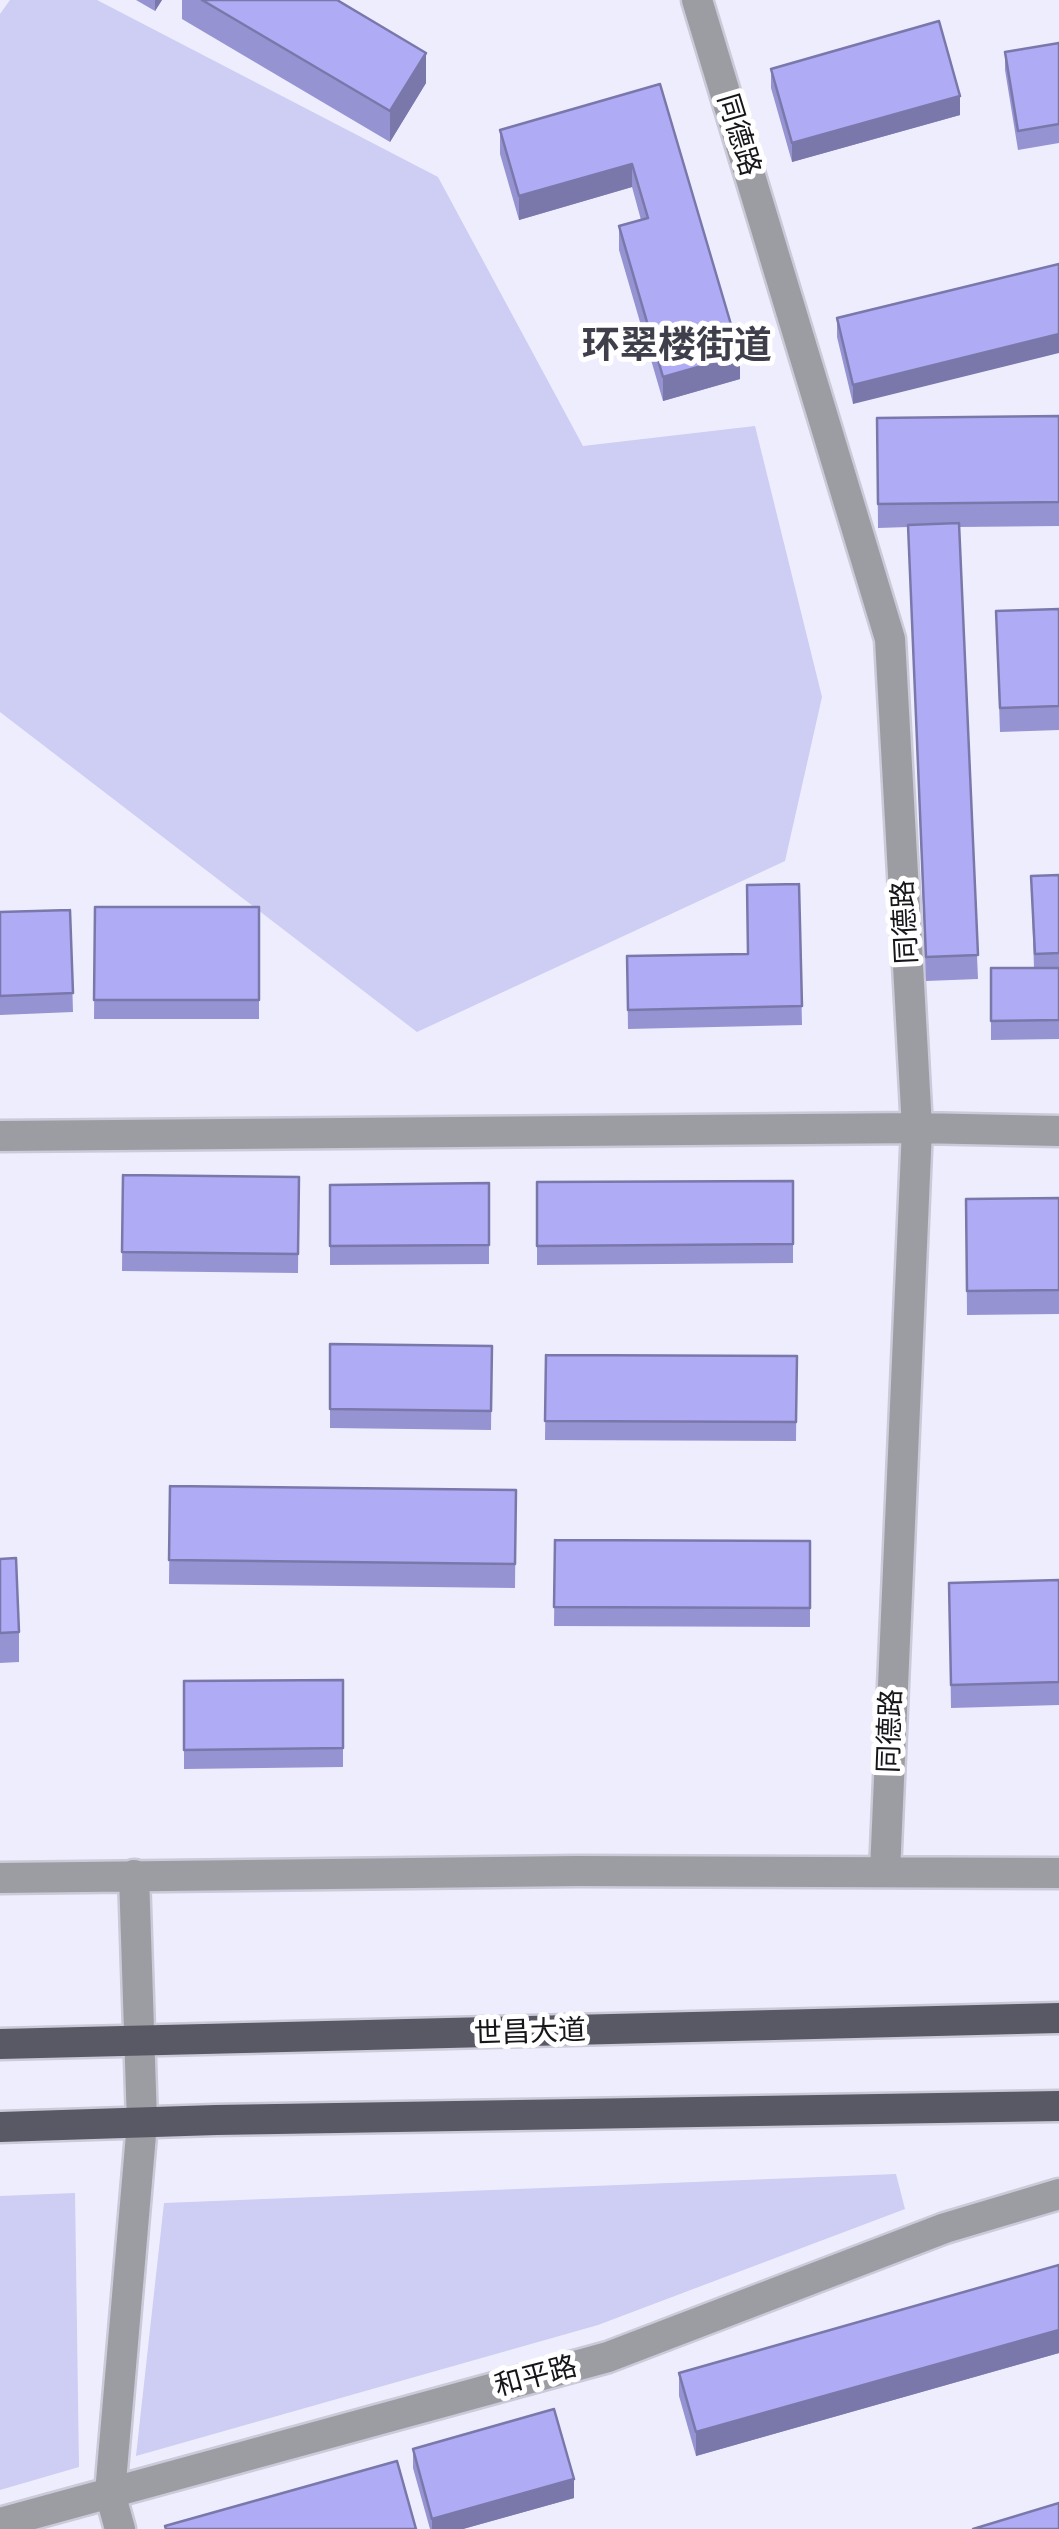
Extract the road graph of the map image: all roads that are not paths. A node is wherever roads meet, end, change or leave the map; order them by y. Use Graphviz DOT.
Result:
graph roads {
  1 [pos="697,0"];
  2 [pos="917,1128"];
  3 [pos="1059,1131"];
  4 [pos="0,1136"];
  5 [pos="886,1872"];
  6 [pos="1059,1874"];
  7 [pos="134,1876"];
  8 [pos="0,1878"];
  9 [pos="1059,2018"];
  10 [pos="140,2040"];
  11 [pos="0,2044"];
  12 [pos="1059,2106"];
  13 [pos="142,2123"];
  14 [pos="0,2127"];
  15 [pos="1059,2194"];
  16 [pos="110,2493"];
  17 [pos="0,2524"];
  18 [pos="120,2529"];
  1 -- 2 [label="street, 同德路"];
  2 -- 3 [label="street"];
  2 -- 4 [label="street"];
  2 -- 5 [label="street, 同德路"];
  5 -- 6 [label="street"];
  5 -- 7 [label="street"];
  7 -- 8 [label="street"];
  7 -- 10 [label="street"];
  9 -- 10 [label="main road, 世昌大道"];
  10 -- 11 [label="main road, 世昌大道"];
  10 -- 13 [label="street"];
  12 -- 13 [label="main road"];
  13 -- 14 [label="main road"];
  13 -- 16 [label="street"];
  15 -- 16 [label="street, 和平路"];
  16 -- 17 [label="street, 和平路"];
  16 -- 18 [label="street"];
}
